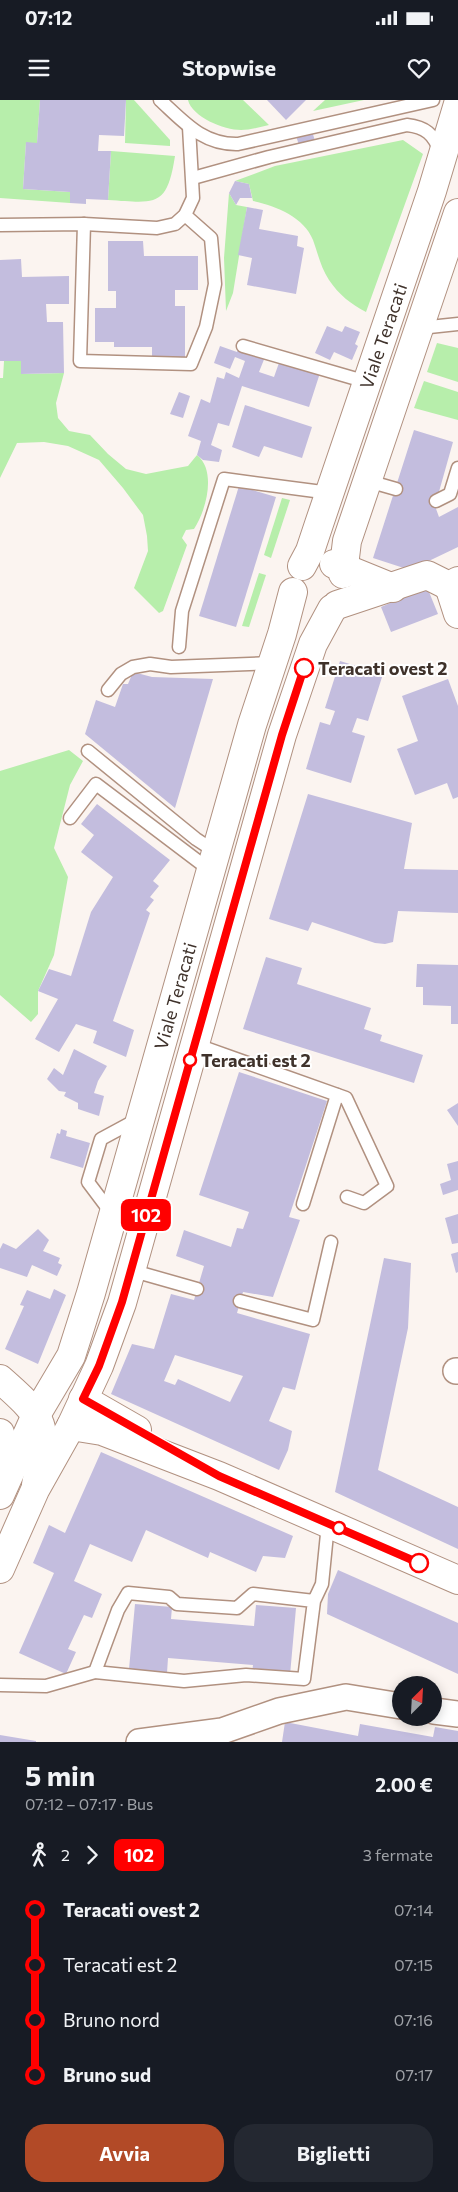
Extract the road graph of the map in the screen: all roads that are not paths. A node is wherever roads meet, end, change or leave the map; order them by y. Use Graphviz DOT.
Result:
graph roads {
  1 [pos="160,100"];
  2 [pos="433,100"];
  3 [pos="458,104"];
  4 [pos="189,127"];
  5 [pos="442,158"];
  6 [pos="193,178"];
  7 [pos="185,215"];
  8 [pos="457,222"];
  9 [pos="84,224"];
  10 [pos="0,225"];
  11 [pos="458,324"];
  12 [pos="420,328"];
  13 [pos="244,346"];
  14 [pos="367,382"];
  15 [pos="458,468"];
  16 [pos="368,481"];
  17 [pos="396,489"];
  18 [pos="330,493"];
  19 [pos="436,501"];
  20 [pos="302,566"];
  21 [pos="340,569"];
  22 [pos="454,584"];
  23 [pos="393,588"];
  24 [pos="293,592"];
  25 [pos="334,607"];
  26 [pos="458,614"];
  27 [pos="179,647"];
  28 [pos="272,663"];
  29 [pos="108,690"];
  30 [pos="88,751"];
  31 [pos="70,818"];
  32 [pos="213,862"];
  33 [pos="194,1044"];
  34 [pos="337,1095"];
  35 [pos="347,1197"];
  36 [pos="303,1204"];
  37 [pos="331,1242"];
  38 [pos="130,1270"];
  39 [pos="196,1289"];
  40 [pos="240,1302"];
  41 [pos="0,1379"];
  42 [pos="83,1399"];
  43 [pos="41,1405"];
  44 [pos="71,1426"];
  45 [pos="0,1433"];
  46 [pos="219,1476"];
  47 [pos="5,1483"];
  48 [pos="35,1490"];
  49 [pos="328,1524"];
  50 [pos="0,1569"];
  51 [pos="457,1580"];
  52 [pos="314,1600"];
  53 [pos="95,1672"];
  54 [pos="0,1685"];
  55 [pos="392,1705"];
  56 [pos="442,1712"];
  57 [pos="458,1714"];
  58 [pos="146,1741"];
  1 -- 4 [label="lane"];
  2 -- 4 [label="lane"];
  3 -- 5 [label="main road, Viale Teracati"];
  4 -- 6 [label="lane"];
  5 -- 6 [label="lane"];
  5 -- 14 [label="main road, Viale Teracati"];
  6 -- 7 [label="lane"];
  7 -- 9 [label="lane"];
  7 -- 9 [label="lane"];
  8 -- 12 [label="main road, Viale Teracati"];
  9 -- 10 [label="lane"];
  11 -- 12 [label="lane"];
  12 -- 16 [label="main road, Viale Teracati"];
  13 -- 14 [label="lane"];
  14 -- 18 [label="main road, Viale Teracati"];
  15 -- 19 [label="lane"];
  16 -- 17 [label="lane"];
  16 -- 21 [label="main road, Viale Teracati"];
  18 -- 20 [label="main road, Viale Teracati"];
  18 -- 27 [label="lane"];
  20 -- 21 [label="main road"];
  20 -- 24 [label="main road"];
  21 -- 23 [label="main road"];
  21 -- 25 [label="main road"];
  22 -- 23 [label="main road"];
  22 -- 26 [label="main road"];
  23 -- 25 [label="main road"];
  24 -- 25 [label="main road"];
  24 -- 28 [label="main road, Viale Teracati"];
  25 -- 33 [label="main road, Viale Teracati"];
  28 -- 29 [label="lane"];
  28 -- 32 [label="main road, Viale Teracati"];
  30 -- 32 [label="lane"];
  31 -- 32 [label="lane"];
  32 -- 43 [label="main road, Viale Teracati"];
  33 -- 34 [label="lane"];
  33 -- 38 [label="main road, Viale Teracati"];
  34 -- 35 [label="lane"];
  34 -- 36 [label="lane"];
  37 -- 40 [label="lane"];
  38 -- 39 [label="lane"];
  38 -- 42 [label="main road, Viale Teracati"];
  41 -- 43 [label="main road"];
  42 -- 44 [label="main road, Viale Teracati"];
  42 -- 46 [label="main road"];
  43 -- 47 [label="main road, Viale Teracati"];
  43 -- 48 [label="main road"];
  44 -- 46 [label="main road"];
  44 -- 48 [label="main road, Viale Teracati"];
  45 -- 47 [label="main road"];
  46 -- 49 [label="main road"];
  48 -- 50 [label="main road"];
  49 -- 51 [label="main road"];
  49 -- 52 [label="lane"];
  52 -- 53 [label="lane"];
  52 -- 53 [label="lane"];
  53 -- 54 [label="lane"];
  55 -- 58 [label="street"];
  56 -- 57 [label="street"];
}
